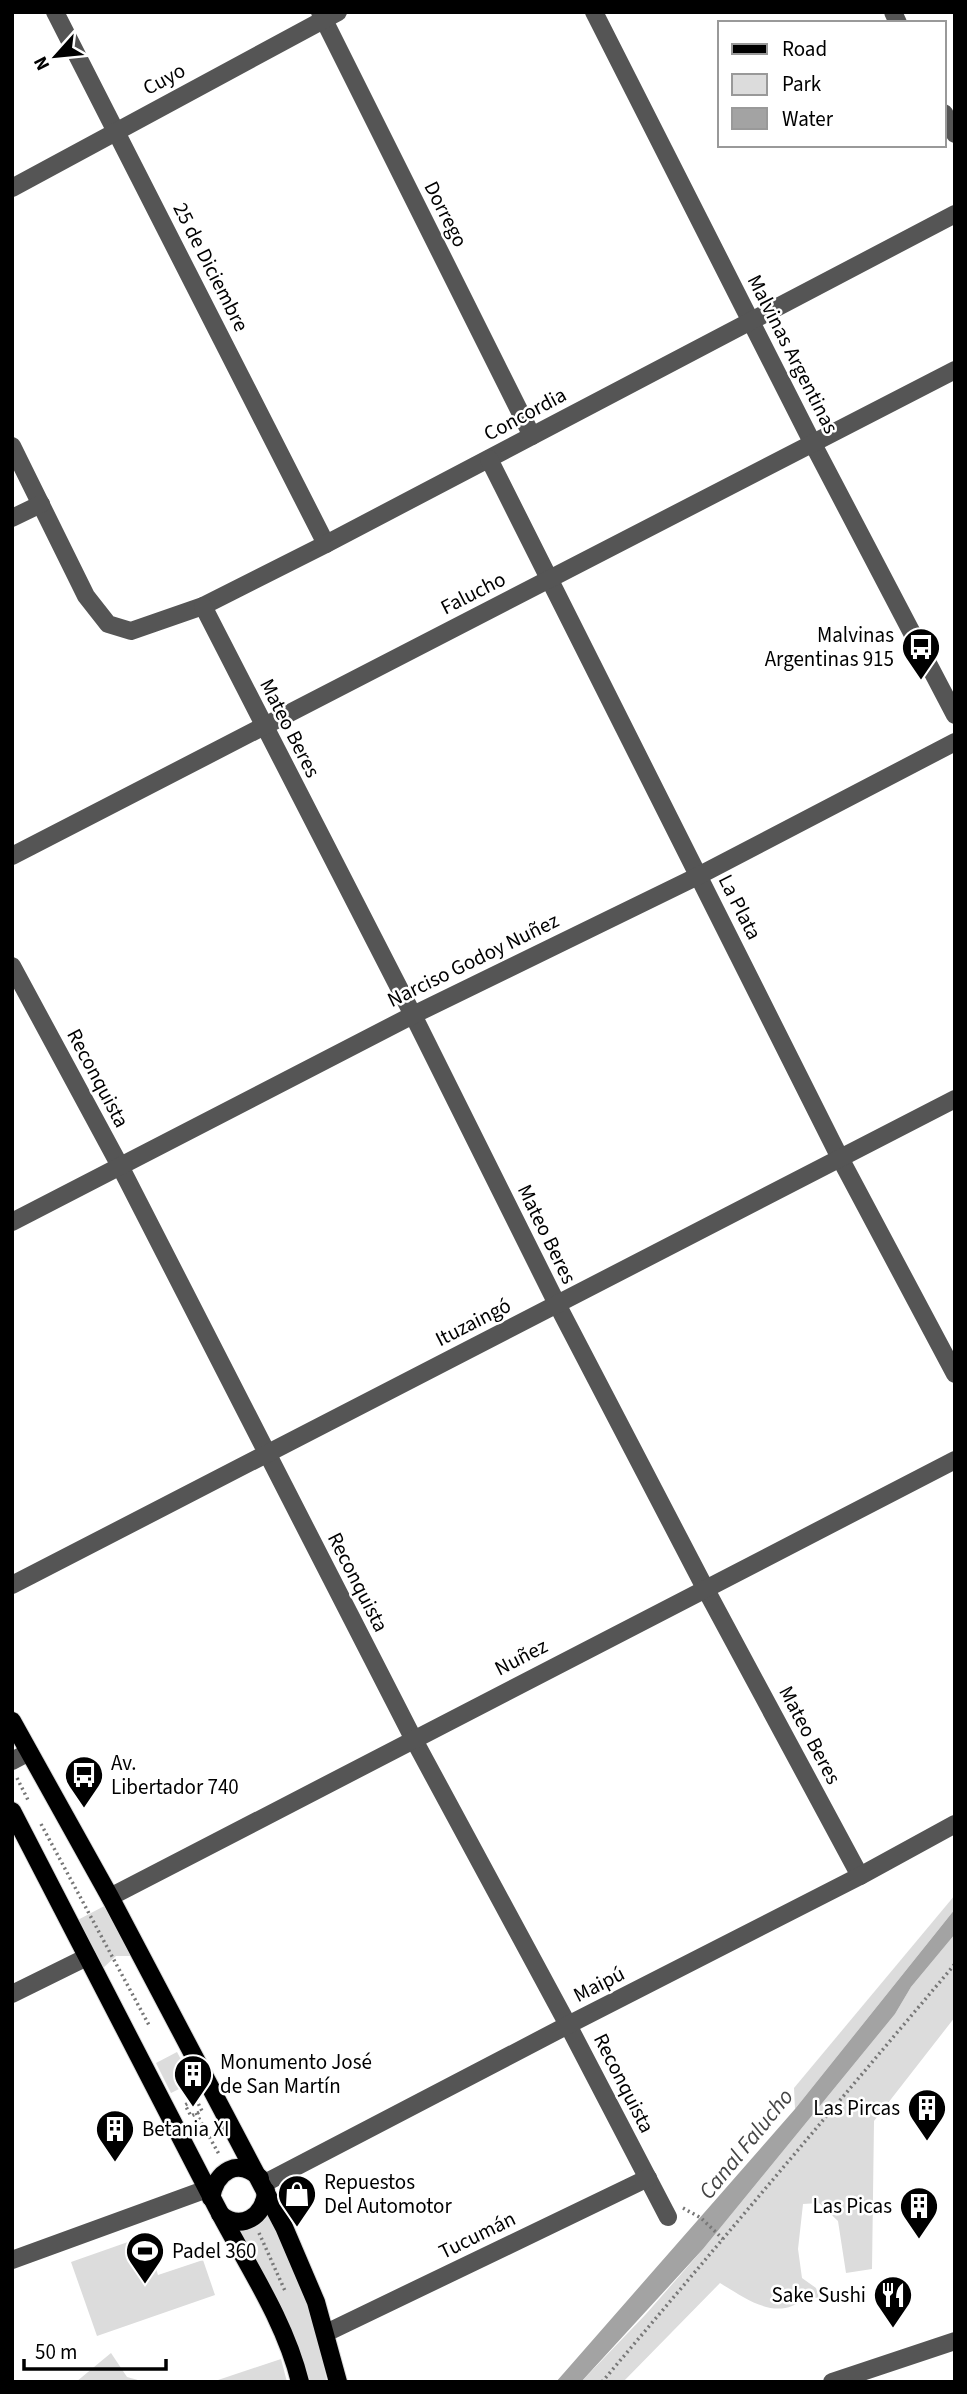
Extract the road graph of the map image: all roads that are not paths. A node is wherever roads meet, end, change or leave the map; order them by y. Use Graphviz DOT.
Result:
graph roads {
  1 [pos="55,12"];
  2 [pos="594,12"];
  3 [pos="327,15"];
  4 [pos="946,117"];
  5 [pos="116,131"];
  6 [pos="955,134"];
  7 [pos="12,188"];
  8 [pos="955,214"];
  9 [pos="751,322"];
  10 [pos="955,370"];
  11 [pos="532,436"];
  12 [pos="813,444"];
  13 [pos="12,446"];
  14 [pos="489,459"];
  15 [pos="41,504"];
  16 [pos="12,518"];
  17 [pos="326,544"];
  18 [pos="551,579"];
  19 [pos="203,606"];
  20 [pos="955,715"];
  21 [pos="263,726"];
  22 [pos="955,742"];
  23 [pos="12,856"];
  24 [pos="698,876"];
  25 [pos="12,966"];
  26 [pos="413,1015"];
  27 [pos="955,1099"];
  28 [pos="840,1158"];
  29 [pos="120,1166"];
  30 [pos="12,1222"];
  31 [pos="557,1304"];
  32 [pos="955,1374"];
  33 [pos="267,1454"];
  34 [pos="955,1460"];
  35 [pos="12,1585"];
  36 [pos="705,1588"];
  37 [pos="12,1721"];
  38 [pos="414,1738"];
  39 [pos="29,1752"];
  40 [pos="12,1761"];
  41 [pos="12,1811"];
  42 [pos="955,1824"];
  43 [pos="860,1877"];
  44 [pos="110,1897"];
  45 [pos="87,1957"];
  46 [pos="12,1994"];
  47 [pos="568,2025"];
  48 [pos="648,2179"];
  49 [pos="263,2184"];
  50 [pos="209,2193"];
  51 [pos="220,2214"];
  52 [pos="668,2217"];
  53 [pos="12,2260"];
  54 [pos="326,2333"];
  55 [pos="955,2341"];
  56 [pos="300,2382"];
  57 [pos="338,2382"];
  58 [pos="832,2382"];
  1 -- 5 [label="street, 25 de Diciembre"];
  2 -- 9 [label="street, Malvinas Argentinas"];
  3 -- 5 [label="street, Cuyo"];
  3 -- 11 [label="street, Dorrego"];
  4 -- 6 [label="street"];
  5 -- 7 [label="street, Cuyo"];
  5 -- 17 [label="street, 25 de Diciembre"];
  8 -- 9 [label="street, Concordia"];
  9 -- 11 [label="street, Concordia"];
  9 -- 12 [label="street, Malvinas Argentinas"];
  10 -- 12 [label="street, Falucho"];
  11 -- 14 [label="street, Concordia"];
  12 -- 18 [label="street, Falucho"];
  12 -- 20 [label="street, Malvinas Argentinas"];
  13 -- 15 [label="street"];
  14 -- 17 [label="street, Concordia"];
  14 -- 18 [label="street, La Plata"];
  15 -- 16 [label="street"];
  15 -- 19 [label="street, Concordia"];
  17 -- 19 [label="street, Concordia"];
  18 -- 21 [label="street, Falucho"];
  18 -- 24 [label="street, La Plata"];
  19 -- 21 [label="street, Mateo Beres"];
  21 -- 23 [label="street, Falucho"];
  21 -- 26 [label="street, Mateo Beres"];
  22 -- 24 [label="street, Narciso Godoy Nuñez"];
  24 -- 26 [label="street, Narciso Godoy Nuñez"];
  24 -- 28 [label="street, La Plata"];
  25 -- 29 [label="street, Reconquista"];
  26 -- 29 [label="street, Narciso Godoy Nuñez"];
  26 -- 31 [label="street, Mateo Beres"];
  27 -- 28 [label="street, Ituzaingó"];
  28 -- 31 [label="street, Ituzaingó"];
  28 -- 32 [label="street, La Plata"];
  29 -- 30 [label="street, Narciso Godoy Nuñez"];
  29 -- 33 [label="street, Reconquista"];
  31 -- 33 [label="street, Ituzaingó"];
  31 -- 36 [label="street, Mateo Beres"];
  33 -- 35 [label="street, Ituzaingó"];
  33 -- 38 [label="street, Reconquista"];
  34 -- 36 [label="street, Nuñez"];
  36 -- 38 [label="street, Nuñez"];
  36 -- 43 [label="street, Mateo Beres"];
  37 -- 39 [label="main road"];
  38 -- 44 [label="street, Nuñez"];
  38 -- 47 [label="street, Reconquista"];
  39 -- 40 [label="street"];
  39 -- 44 [label="main road"];
  41 -- 45 [label="main road"];
  42 -- 43 [label="street, Maipú"];
  43 -- 47 [label="street, Maipú"];
  44 -- 49 [label="main road"];
  45 -- 46 [label="street"];
  45 -- 50 [label="main road"];
  47 -- 48 [label="street, Reconquista"];
  47 -- 49 [label="street, Maipú"];
  48 -- 52 [label="street, Reconquista"];
  48 -- 54 [label="street, Tucumán"];
  49 -- 50 [label="main road"];
  49 -- 51 [label="main road"];
  49 -- 54 [label="main road"];
  50 -- 51 [label="main road"];
  50 -- 53 [label="street"];
  51 -- 56 [label="main road"];
  54 -- 57 [label="main road"];
  55 -- 58 [label="street"];
}
